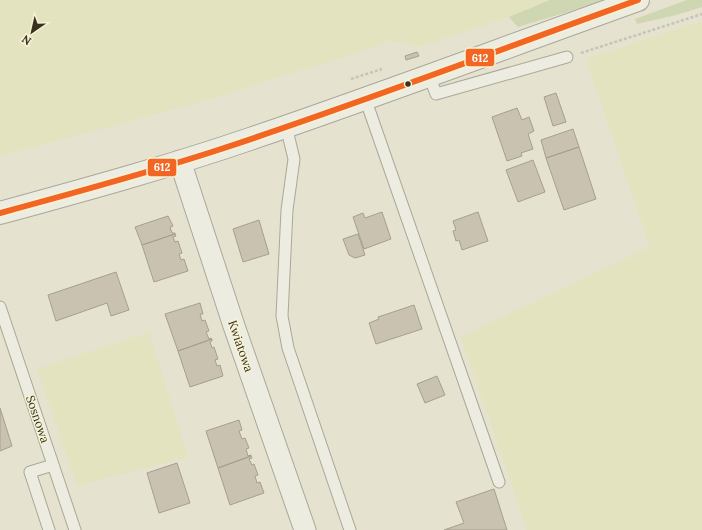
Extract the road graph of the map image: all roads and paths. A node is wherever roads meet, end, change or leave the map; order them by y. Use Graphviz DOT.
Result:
graph roads {
  1 [pos="638,0"];
  2 [pos="702,14"];
  3 [pos="567,57"];
  4 [pos="429,75"];
  5 [pos="365,98"];
  6 [pos="286,126"];
  7 [pos="180,161"];
  8 [pos="0,213"];
  9 [pos="0,308"];
  10 [pos="53,465"];
  11 [pos="499,482"];
  12 [pos="49,530"];
  13 [pos="75,530"];
  14 [pos="305,530"];
  15 [pos="350,530"];
  1 -- 4 [label="street"];
  2 -- 3 [label="path"];
  3 -- 4 [label="lane"];
  4 -- 5 [label="street"];
  5 -- 6 [label="street"];
  5 -- 11 [label="lane"];
  6 -- 7 [label="street"];
  6 -- 15 [label="lane"];
  7 -- 8 [label="street"];
  7 -- 14 [label="street, Kwiatowa"];
  9 -- 10 [label="lane, Sosnowa"];
  10 -- 12 [label="lane"];
  10 -- 13 [label="lane, Sosnowa"];
}
